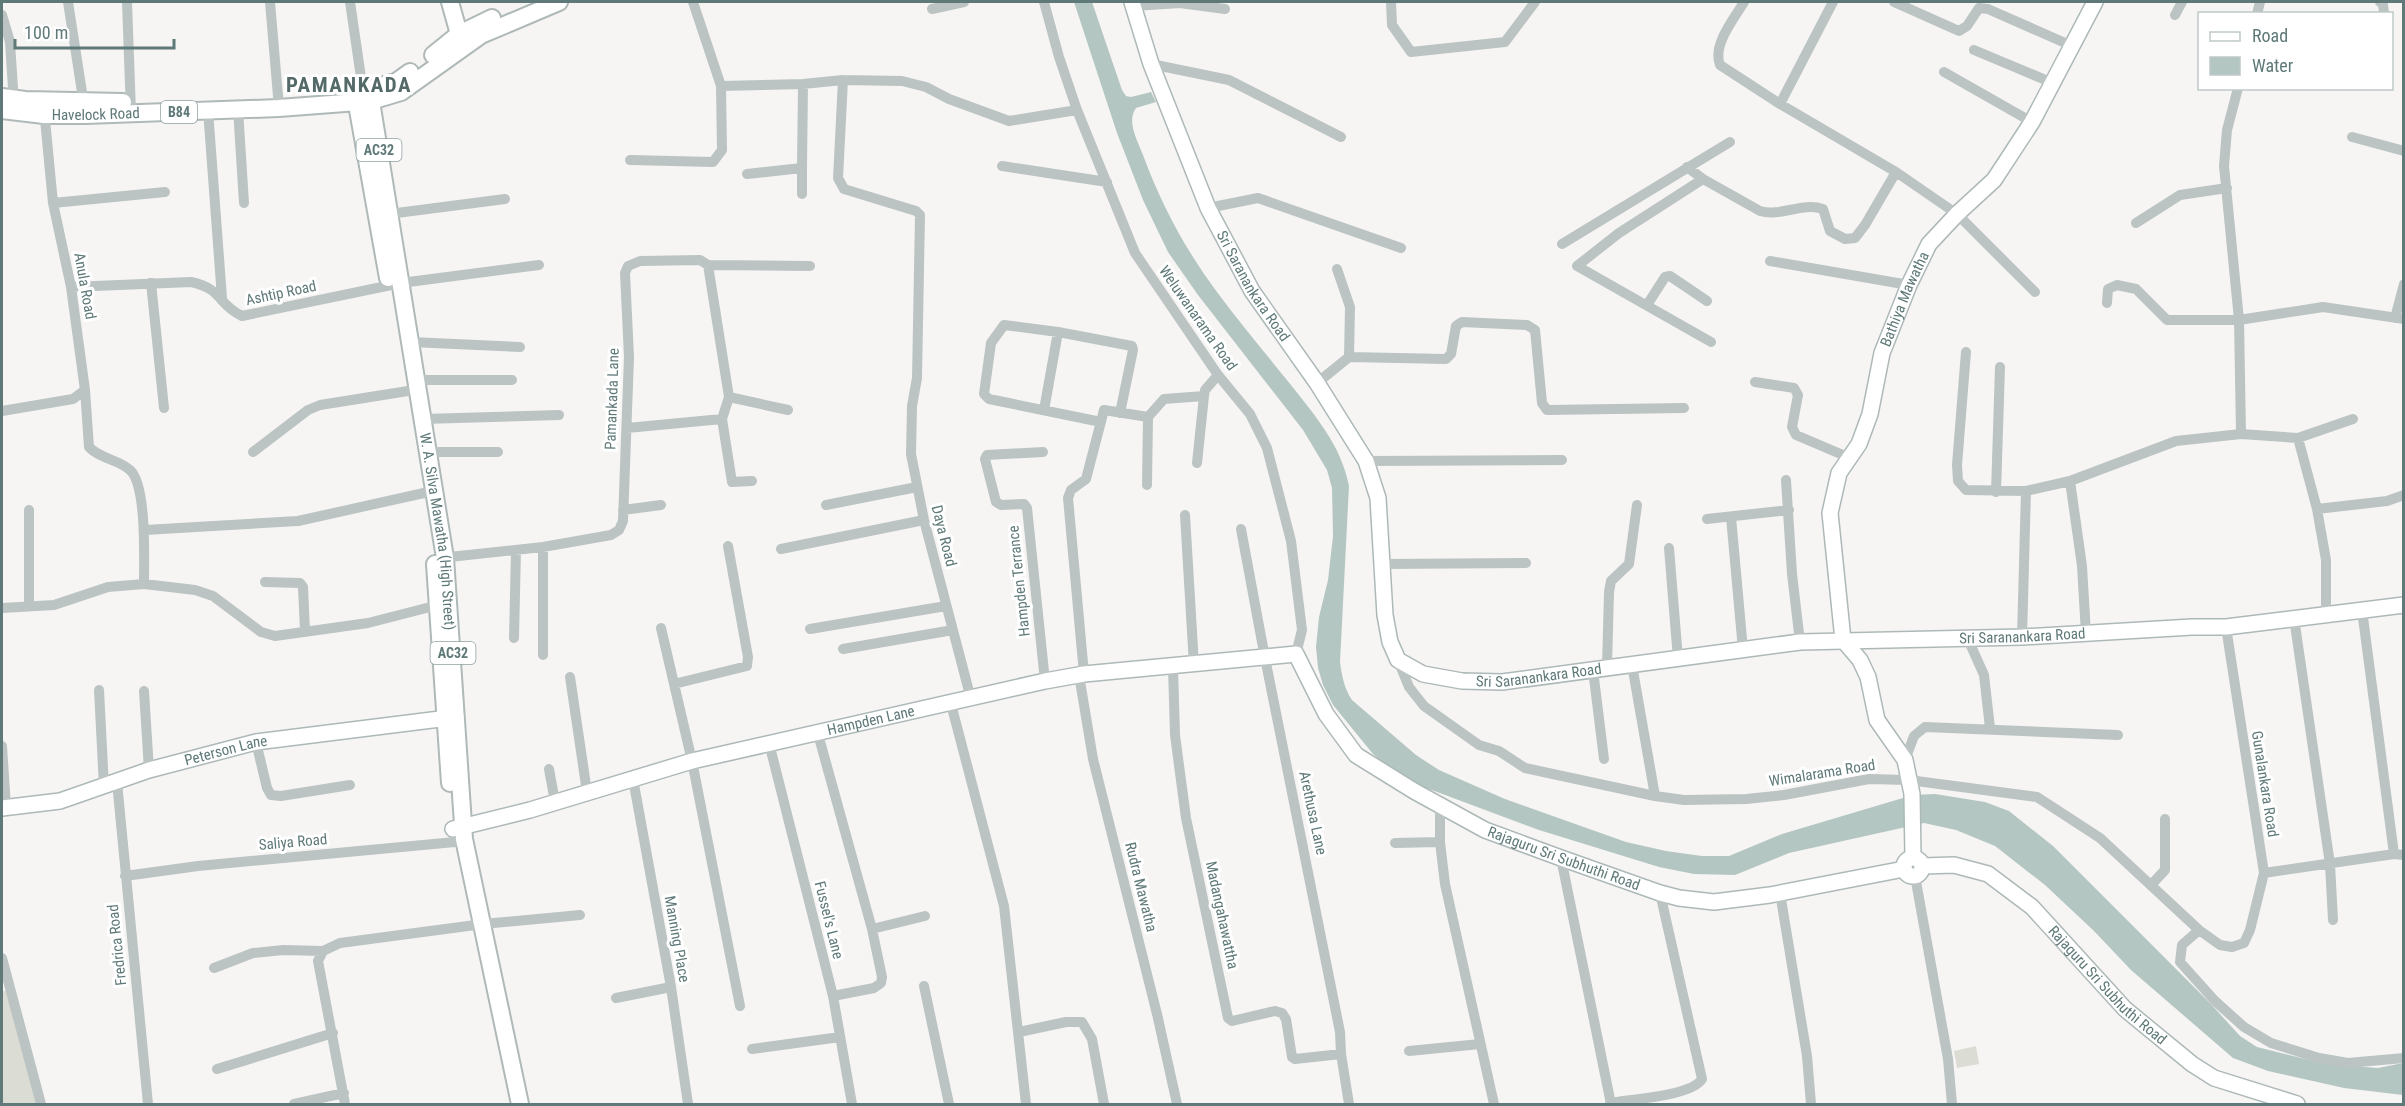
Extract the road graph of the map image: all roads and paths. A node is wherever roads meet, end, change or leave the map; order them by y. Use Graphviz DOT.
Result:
graph roads {
  1 [pos="68,2"];
  2 [pos="128,2"];
  3 [pos="270,2"];
  4 [pos="350,2"];
  5 [pos="450,2"];
  6 [pos="530,2"];
  7 [pos="560,2"];
  8 [pos="693,2"];
  9 [pos="964,2"];
  10 [pos="1044,2"];
  11 [pos="1391,2"];
  12 [pos="1535,2"];
  13 [pos="1744,2"];
  14 [pos="1833,2"];
  15 [pos="1894,2"];
  16 [pos="2095,2"];
  17 [pos="2182,2"];
  18 [pos="1133,4"];
  19 [pos="932,9"];
  20 [pos="1225,9"];
  21 [pos="2,15"];
  22 [pos="2175,15"];
  23 [pos="462,39"];
  24 [pos="2072,46"];
  25 [pos="1974,50"];
  26 [pos="1151,64"];
  27 [pos="1944,72"];
  28 [pos="843,80"];
  29 [pos="2053,83"];
  30 [pos="803,84"];
  31 [pos="721,86"];
  32 [pos="2237,90"];
  33 [pos="363,95"];
  34 [pos="279,102"];
  35 [pos="8,104"];
  36 [pos="1780,104"];
  37 [pos="131,107"];
  38 [pos="44,108"];
  39 [pos="84,108"];
  40 [pos="238,109"];
  41 [pos="208,110"];
  42 [pos="1077,110"];
  43 [pos="2032,122"];
  44 [pos="1341,137"];
  45 [pos="2352,137"];
  46 [pos="1730,142"];
  47 [pos="2403,151"];
  48 [pos="630,160"];
  49 [pos="1002,166"];
  50 [pos="1687,167"];
  51 [pos="802,168"];
  52 [pos="1896,172"];
  53 [pos="747,174"];
  54 [pos="1703,179"];
  55 [pos="1107,182"];
  56 [pos="2227,188"];
  57 [pos="165,192"];
  58 [pos="802,194"];
  59 [pos="505,199"];
  60 [pos="53,203"];
  61 [pos="244,203"];
  62 [pos="1208,208"];
  63 [pos="389,214"];
  64 [pos="1957,214"];
  65 [pos="2136,223"];
  66 [pos="1562,244"];
  67 [pos="1401,248"];
  68 [pos="1770,261"];
  69 [pos="539,265"];
  70 [pos="708,265"];
  71 [pos="810,266"];
  72 [pos="1337,269"];
  73 [pos="152,283"];
  74 [pos="395,284"];
  75 [pos="2403,284"];
  76 [pos="1909,285"];
  77 [pos="71,287"];
  78 [pos="2035,292"];
  79 [pos="222,298"];
  80 [pos="1707,301"];
  81 [pos="2107,303"];
  82 [pos="1647,305"];
  83 [pos="2399,318"];
  84 [pos="2239,320"];
  85 [pos="1058,332"];
  86 [pos="411,342"];
  87 [pos="1711,342"];
  88 [pos="520,347"];
  89 [pos="1966,352"];
  90 [pos="1349,357"];
  91 [pos="2000,368"];
  92 [pos="1218,375"];
  93 [pos="512,380"];
  94 [pos="1755,382"];
  95 [pos="1317,383"];
  96 [pos="413,385"];
  97 [pos="85,390"];
  98 [pos="1204,396"];
  99 [pos="729,398"];
  100 [pos="164,408"];
  101 [pos="1684,408"];
  102 [pos="788,410"];
  103 [pos="1044,410"];
  104 [pos="2,411"];
  105 [pos="1120,413"];
  106 [pos="559,415"];
  107 [pos="1148,417"];
  108 [pos="423,419"];
  109 [pos="722,419"];
  110 [pos="2354,419"];
  111 [pos="1101,422"];
  112 [pos="627,428"];
  113 [pos="2241,434"];
  114 [pos="2298,438"];
  115 [pos="252,452"];
  116 [pos="429,452"];
  117 [pos="498,452"];
  118 [pos="1043,452"];
  119 [pos="1850,458"];
  120 [pos="1562,460"];
  121 [pos="1366,461"];
  122 [pos="1197,463"];
  123 [pos="1786,480"];
  124 [pos="752,481"];
  125 [pos="2070,482"];
  126 [pos="1147,484"];
  127 [pos="916,487"];
  128 [pos="2026,491"];
  129 [pos="1996,492"];
  130 [pos="424,494"];
  131 [pos="2403,495"];
  132 [pos="826,505"];
  133 [pos="1637,505"];
  134 [pos="662,506"];
  135 [pos="2318,508"];
  136 [pos="28,510"];
  137 [pos="623,510"];
  138 [pos="1789,510"];
  139 [pos="1185,515"];
  140 [pos="1731,517"];
  141 [pos="1707,519"];
  142 [pos="924,520"];
  143 [pos="1241,529"];
  144 [pos="145,530"];
  145 [pos="728,546"];
  146 [pos="543,548"];
  147 [pos="1669,548"];
  148 [pos="781,549"];
  149 [pos="516,550"];
  150 [pos="440,558"];
  151 [pos="1526,563"];
  152 [pos="1383,564"];
  153 [pos="265,582"];
  154 [pos="144,584"];
  155 [pos="444,603"];
  156 [pos="2403,605"];
  157 [pos="28,606"];
  158 [pos="946,606"];
  159 [pos="2,608"];
  160 [pos="2362,610"];
  161 [pos="2326,613"];
  162 [pos="2294,618"];
  163 [pos="2226,627"];
  164 [pos="661,628"];
  165 [pos="810,629"];
  166 [pos="953,630"];
  167 [pos="305,631"];
  168 [pos="2086,634"];
  169 [pos="1967,637"];
  170 [pos="2022,637"];
  171 [pos="514,638"];
  172 [pos="1843,640"];
  173 [pos="1800,642"];
  174 [pos="843,648"];
  175 [pos="1743,650"];
  176 [pos="1296,654"];
  177 [pos="543,655"];
  178 [pos="1265,658"];
  179 [pos="1677,659"];
  180 [pos="1398,660"];
  181 [pos="1194,665"];
  182 [pos="1632,665"];
  183 [pos="1173,667"];
  184 [pos="1600,668"];
  185 [pos="1082,675"];
  186 [pos="570,677"];
  187 [pos="1045,681"];
  188 [pos="674,684"];
  189 [pos="99,690"];
  190 [pos="144,691"];
  191 [pos="971,699"];
  192 [pos="951,704"];
  193 [pos="451,717"];
  194 [pos="1990,728"];
  195 [pos="818,734"];
  196 [pos="2118,735"];
  197 [pos="256,742"];
  198 [pos="769,744"];
  199 [pos="2,746"];
  200 [pos="1604,759"];
  201 [pos="1905,760"];
  202 [pos="692,761"];
  203 [pos="549,769"];
  204 [pos="149,770"];
  205 [pos="633,779"];
  206 [pos="110,785"];
  207 [pos="350,785"];
  208 [pos="1911,787"];
  209 [pos="587,792"];
  210 [pos="1655,796"];
  211 [pos="555,802"];
  212 [pos="1440,805"];
  213 [pos="4,808"];
  214 [pos="2165,819"];
  215 [pos="459,834"];
  216 [pos="1440,842"];
  217 [pos="1395,843"];
  218 [pos="2399,854"];
  219 [pos="1561,858"];
  220 [pos="2330,864"];
  221 [pos="1914,867"];
  222 [pos="2264,873"];
  223 [pos="125,876"];
  224 [pos="2151,885"];
  225 [pos="1660,892"];
  226 [pos="1780,893"];
  227 [pos="580,915"];
  228 [pos="925,916"];
  229 [pos="2333,920"];
  230 [pos="478,925"];
  231 [pos="872,929"];
  232 [pos="2199,930"];
  233 [pos="2244,943"];
  234 [pos="323,951"];
  235 [pos="2,958"];
  236 [pos="214,968"];
  237 [pos="924,986"];
  238 [pos="671,987"];
  239 [pos="833,996"];
  240 [pos="616,998"];
  241 [pos="740,1006"];
  242 [pos="1019,1032"];
  243 [pos="333,1033"];
  244 [pos="840,1037"];
  245 [pos="1480,1044"];
  246 [pos="752,1049"];
  247 [pos="1409,1051"];
  248 [pos="1341,1054"];
  249 [pos="2403,1058"];
  250 [pos="217,1069"];
  251 [pos="344,1099"];
  252 [pos="41,1104"];
  253 [pos="148,1104"];
  254 [pos="294,1104"];
  255 [pos="509,1104"];
  256 [pos="520,1104"];
  257 [pos="688,1104"];
  258 [pos="852,1104"];
  259 [pos="949,1104"];
  260 [pos="1026,1104"];
  261 [pos="1104,1104"];
  262 [pos="1177,1104"];
  263 [pos="1349,1104"];
  264 [pos="1494,1104"];
  265 [pos="1610,1104"];
  266 [pos="1811,1104"];
  267 [pos="1952,1104"];
  268 [pos="2297,1104"];
  1 -- 39 [label="street"];
  2 -- 37 [label="street"];
  3 -- 34 [label="street"];
  4 -- 33 [label="street"];
  5 -- 23 [label="main road"];
  6 -- 23 [label="main road, Havelock Road / B84"];
  7 -- 23 [label="main road, Havelock Road / B84"];
  8 -- 31 [label="street"];
  9 -- 19 [label="street"];
  10 -- 42 [label="street, Weluwanarama Road"];
  11 -- 12 [label="street"];
  13 -- 36 [label="street"];
  14 -- 36 [label="street"];
  15 -- 24 [label="street"];
  16 -- 24 [label="street, Bathiya Mawatha"];
  17 -- 22 [label="street"];
  18 -- 20 [label="street"];
  18 -- 26 [label="street, Sri Saranankara Road"];
  21 -- 35 [label="street"];
  23 -- 33 [label="main road, Havelock Road / B84"];
  24 -- 29 [label="street, Bathiya Mawatha"];
  25 -- 29 [label="street"];
  26 -- 44 [label="street"];
  26 -- 62 [label="street, Sri Saranankara Road"];
  27 -- 43 [label="street"];
  28 -- 30 [label="street"];
  28 -- 42 [label="street"];
  28 -- 127 [label="street, Daya Road"];
  29 -- 43 [label="street, Bathiya Mawatha"];
  30 -- 31 [label="street"];
  30 -- 51 [label="street"];
  31 -- 48 [label="street"];
  32 -- 56 [label="street"];
  33 -- 34 [label="main road, Havelock Road / B84"];
  33 -- 63 [label="main road, W. A. Silva Mawatha (High Street) / AC32"];
  33 -- 74 [label="main road, W. A. Silva Mawatha (High Street) / AC32"];
  34 -- 37 [label="main road, Havelock Road / B84"];
  34 -- 40 [label="main road, Havelock Road / B84"];
  35 -- 38 [label="main road, Havelock Road / B84"];
  36 -- 52 [label="street"];
  37 -- 39 [label="main road, Havelock Road / B84"];
  37 -- 41 [label="main road, Havelock Road / B84"];
  38 -- 39 [label="main road, Havelock Road / B84"];
  38 -- 60 [label="street, Anula Road"];
  40 -- 41 [label="main road, Havelock Road / B84"];
  40 -- 61 [label="street"];
  41 -- 79 [label="street"];
  42 -- 55 [label="street, Weluwanarama Road"];
  43 -- 64 [label="street, Bathiya Mawatha"];
  45 -- 47 [label="street"];
  46 -- 50 [label="street"];
  49 -- 55 [label="street"];
  50 -- 54 [label="street"];
  50 -- 66 [label="street"];
  51 -- 53 [label="street"];
  51 -- 58 [label="street"];
  52 -- 54 [label="street"];
  52 -- 64 [label="street"];
  54 -- 82 [label="street"];
  55 -- 92 [label="street, Weluwanarama Road"];
  56 -- 65 [label="street"];
  56 -- 84 [label="street"];
  57 -- 60 [label="street"];
  59 -- 63 [label="street"];
  60 -- 77 [label="street, Anula Road"];
  62 -- 67 [label="street"];
  62 -- 95 [label="street, Sri Saranankara Road"];
  63 -- 74 [label="main road, W. A. Silva Mawatha (High Street) / AC32"];
  64 -- 76 [label="street, Bathiya Mawatha"];
  64 -- 78 [label="street"];
  68 -- 76 [label="street"];
  69 -- 74 [label="street"];
  70 -- 71 [label="street, Pamankada Lane"];
  70 -- 99 [label="street"];
  70 -- 112 [label="street, Pamankada Lane"];
  72 -- 90 [label="street"];
  73 -- 77 [label="street, Ashtip Road"];
  73 -- 79 [label="street, Ashtip Road"];
  73 -- 100 [label="street"];
  74 -- 79 [label="street, Ashtip Road"];
  74 -- 86 [label="main road, W. A. Silva Mawatha (High Street) / AC32"];
  74 -- 96 [label="main road, W. A. Silva Mawatha (High Street) / AC32"];
  75 -- 83 [label="street"];
  76 -- 119 [label="street, Bathiya Mawatha"];
  77 -- 97 [label="street, Anula Road"];
  80 -- 82 [label="street"];
  81 -- 84 [label="street"];
  82 -- 87 [label="street"];
  83 -- 84 [label="street"];
  84 -- 113 [label="street"];
  85 -- 103 [label="street"];
  85 -- 103 [label="street"];
  85 -- 105 [label="street"];
  86 -- 88 [label="street"];
  86 -- 96 [label="main road, W. A. Silva Mawatha (High Street) / AC32"];
  89 -- 129 [label="street"];
  90 -- 95 [label="street"];
  90 -- 101 [label="street"];
  91 -- 129 [label="street"];
  92 -- 98 [label="street"];
  92 -- 176 [label="street, Weluwanarama Road"];
  93 -- 96 [label="street"];
  94 -- 119 [label="street"];
  95 -- 121 [label="street, Sri Saranankara Road"];
  96 -- 108 [label="main road, W. A. Silva Mawatha (High Street) / AC32"];
  96 -- 115 [label="street"];
  96 -- 130 [label="main road, W. A. Silva Mawatha (High Street) / AC32"];
  97 -- 104 [label="street"];
  97 -- 144 [label="street, Anula Road"];
  98 -- 107 [label="street"];
  98 -- 122 [label="street"];
  99 -- 102 [label="street"];
  99 -- 109 [label="street"];
  103 -- 111 [label="street"];
  105 -- 107 [label="street"];
  105 -- 111 [label="street"];
  106 -- 108 [label="street"];
  107 -- 126 [label="street"];
  108 -- 116 [label="main road, W. A. Silva Mawatha (High Street) / AC32"];
  109 -- 112 [label="street"];
  109 -- 124 [label="street"];
  110 -- 114 [label="street"];
  111 -- 185 [label="street, Rudra Mawatha"];
  112 -- 137 [label="street, Pamankada Lane"];
  113 -- 114 [label="street"];
  113 -- 125 [label="street"];
  114 -- 135 [label="street"];
  116 -- 117 [label="street"];
  116 -- 150 [label="main road, W. A. Silva Mawatha (High Street) / AC32"];
  118 -- 187 [label="street, Hampden Terrance"];
  119 -- 172 [label="street, Bathiya Mawatha"];
  120 -- 121 [label="street"];
  121 -- 152 [label="street, Sri Saranankara Road"];
  123 -- 138 [label="street"];
  125 -- 128 [label="street"];
  125 -- 168 [label="street"];
  127 -- 132 [label="street"];
  127 -- 142 [label="street, Daya Road"];
  128 -- 129 [label="street"];
  128 -- 170 [label="street"];
  130 -- 144 [label="street"];
  130 -- 150 [label="main road, W. A. Silva Mawatha (High Street) / AC32"];
  131 -- 135 [label="street"];
  133 -- 184 [label="street"];
  134 -- 137 [label="street"];
  135 -- 161 [label="street"];
  136 -- 157 [label="street"];
  137 -- 146 [label="street, Pamankada Lane"];
  138 -- 140 [label="street"];
  138 -- 173 [label="street"];
  139 -- 181 [label="street"];
  140 -- 141 [label="street"];
  140 -- 175 [label="street"];
  142 -- 148 [label="street"];
  142 -- 158 [label="street, Daya Road"];
  143 -- 178 [label="street, Arethusa Lane"];
  144 -- 154 [label="street"];
  145 -- 188 [label="street"];
  146 -- 149 [label="street, Pamankada Lane"];
  146 -- 177 [label="street"];
  147 -- 179 [label="street"];
  149 -- 150 [label="street, Pamankada Lane"];
  149 -- 171 [label="street"];
  150 -- 155 [label="main road, W. A. Silva Mawatha (High Street) / AC32"];
  151 -- 152 [label="street"];
  152 -- 180 [label="street, Sri Saranankara Road"];
  153 -- 167 [label="street"];
  154 -- 157 [label="street"];
  154 -- 167 [label="street"];
  155 -- 167 [label="street"];
  155 -- 193 [label="main road, W. A. Silva Mawatha (High Street) / AC32"];
  156 -- 160 [label="street, Sri Saranankara Road"];
  157 -- 159 [label="street"];
  158 -- 165 [label="street"];
  158 -- 166 [label="street, Daya Road"];
  160 -- 161 [label="street, Sri Saranankara Road"];
  160 -- 218 [label="street"];
  161 -- 162 [label="street, Sri Saranankara Road"];
  162 -- 163 [label="street, Sri Saranankara Road"];
  162 -- 220 [label="street"];
  163 -- 168 [label="street, Sri Saranankara Road"];
  163 -- 222 [label="street, Gunalankara Road"];
  164 -- 188 [label="street"];
  166 -- 174 [label="street"];
  166 -- 191 [label="street, Daya Road"];
  168 -- 170 [label="street, Sri Saranankara Road"];
  169 -- 170 [label="street, Sri Saranankara Road"];
  169 -- 172 [label="street, Sri Saranankara Road"];
  169 -- 194 [label="street"];
  172 -- 173 [label="street, Sri Saranankara Road"];
  172 -- 201 [label="street"];
  173 -- 175 [label="street, Sri Saranankara Road"];
  175 -- 179 [label="street, Sri Saranankara Road"];
  176 -- 178 [label="street, Hampden Lane"];
  176 -- 212 [label="street, Rajaguru Sri Subhuthi Road"];
  178 -- 181 [label="street, Hampden Lane"];
  178 -- 248 [label="street, Arethusa Lane"];
  179 -- 182 [label="street, Sri Saranankara Road"];
  180 -- 184 [label="street, Sri Saranankara Road"];
  180 -- 210 [label="street, Wimalarama Road"];
  181 -- 183 [label="street, Hampden Lane"];
  182 -- 184 [label="street, Sri Saranankara Road"];
  182 -- 210 [label="street"];
  183 -- 185 [label="street, Hampden Lane"];
  183 -- 248 [label="street, Madangahawattha"];
  184 -- 200 [label="street"];
  185 -- 187 [label="street, Hampden Lane"];
  185 -- 262 [label="street, Rudra Mawatha"];
  186 -- 209 [label="street"];
  187 -- 191 [label="street, Hampden Lane"];
  188 -- 202 [label="street"];
  189 -- 206 [label="street, Fredrica Road"];
  190 -- 204 [label="street"];
  191 -- 192 [label="street, Hampden Lane"];
  192 -- 195 [label="street, Hampden Lane"];
  192 -- 242 [label="street"];
  193 -- 197 [label="street, Peterson Lane"];
  193 -- 215 [label="main road, W. A. Silva Mawatha (High Street) / AC32"];
  194 -- 196 [label="street"];
  194 -- 201 [label="street"];
  195 -- 198 [label="street, Hampden Lane"];
  195 -- 231 [label="street"];
  197 -- 204 [label="street, Peterson Lane"];
  197 -- 207 [label="street"];
  198 -- 202 [label="street, Hampden Lane"];
  198 -- 239 [label="street, Fussel's Lane"];
  199 -- 213 [label="street"];
  201 -- 208 [label="street"];
  202 -- 205 [label="street, Hampden Lane"];
  202 -- 241 [label="street"];
  203 -- 211 [label="street"];
  204 -- 206 [label="street, Peterson Lane"];
  205 -- 209 [label="street, Hampden Lane"];
  205 -- 238 [label="street, Manning Place"];
  206 -- 213 [label="street, Peterson Lane"];
  206 -- 223 [label="street, Fredrica Road"];
  208 -- 210 [label="street, Wimalarama Road"];
  208 -- 221 [label="street"];
  208 -- 224 [label="street, Wimalarama Road"];
  209 -- 211 [label="street, Hampden Lane"];
  211 -- 215 [label="street, Hampden Lane"];
  212 -- 216 [label="street"];
  212 -- 219 [label="street, Rajaguru Sri Subhuthi Road"];
  214 -- 224 [label="street"];
  215 -- 223 [label="street, Saliya Road"];
  215 -- 230 [label="main road, W. A. Silva Mawatha (High Street) / AC32"];
  216 -- 217 [label="street"];
  216 -- 245 [label="street"];
  218 -- 220 [label="street"];
  219 -- 225 [label="street, Rajaguru Sri Subhuthi Road"];
  219 -- 265 [label="street"];
  220 -- 222 [label="street"];
  220 -- 229 [label="street"];
  221 -- 226 [label="street, Rajaguru Sri Subhuthi Road"];
  221 -- 267 [label="street"];
  221 -- 268 [label="street, Rajaguru Sri Subhuthi Road"];
  222 -- 233 [label="street, Gunalankara Road"];
  223 -- 253 [label="street, Fredrica Road"];
  224 -- 232 [label="street, Wimalarama Road"];
  225 -- 226 [label="street, Rajaguru Sri Subhuthi Road"];
  225 -- 265 [label="street"];
  226 -- 266 [label="street"];
  227 -- 230 [label="street"];
  228 -- 231 [label="street"];
  230 -- 234 [label="street"];
  230 -- 255 [label="main road, W. A. Silva Mawatha (High Street) / AC32"];
  230 -- 256 [label="main road, W. A. Silva Mawatha (High Street) / AC32"];
  231 -- 239 [label="street"];
  232 -- 233 [label="street, Wimalarama Road"];
  232 -- 249 [label="street"];
  234 -- 236 [label="street"];
  234 -- 243 [label="street"];
  235 -- 252 [label="street"];
  237 -- 259 [label="street"];
  238 -- 240 [label="street"];
  238 -- 257 [label="street, Manning Place"];
  239 -- 244 [label="street, Fussel's Lane"];
  242 -- 260 [label="street"];
  242 -- 261 [label="street"];
  243 -- 250 [label="street"];
  243 -- 251 [label="street"];
  244 -- 246 [label="street"];
  244 -- 258 [label="street, Fussel's Lane"];
  245 -- 247 [label="street"];
  245 -- 264 [label="street"];
  248 -- 263 [label="street, Arethusa Lane"];
  251 -- 254 [label="street"];
}
